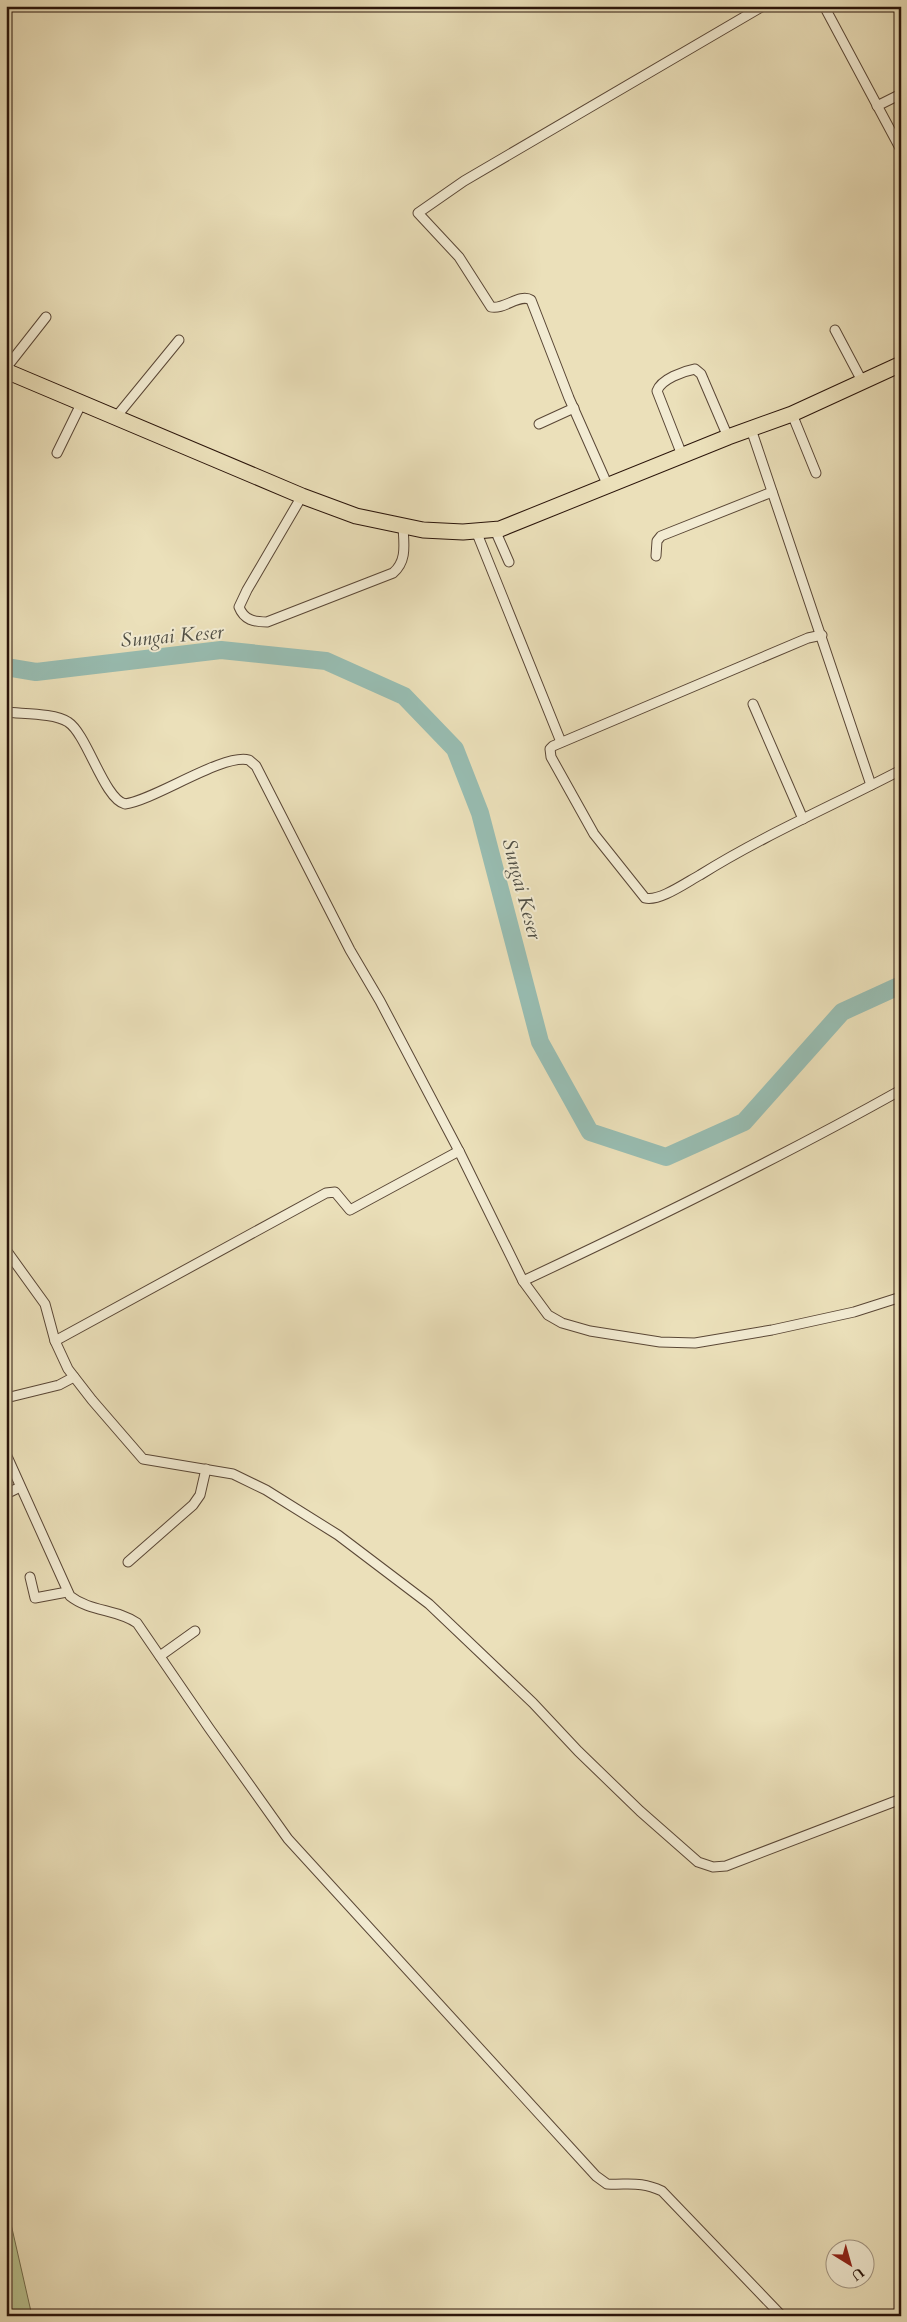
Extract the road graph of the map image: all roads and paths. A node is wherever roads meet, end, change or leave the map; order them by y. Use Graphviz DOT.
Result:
graph roads {
  1 [pos="763,6"];
  2 [pos="824,6"];
  3 [pos="901,94"];
  4 [pos="877,106"];
  5 [pos="901,150"];
  6 [pos="46,317"];
  7 [pos="835,330"];
  8 [pos="179,340"];
  9 [pos="901,364"];
  10 [pos="6,369"];
  11 [pos="862,381"];
  12 [pos="82,402"];
  13 [pos="574,408"];
  14 [pos="792,414"];
  15 [pos="116,417"];
  16 [pos="539,424"];
  17 [pos="751,428"];
  18 [pos="728,437"];
  19 [pos="57,453"];
  20 [pos="682,455"];
  21 [pos="816,473"];
  22 [pos="608,486"];
  23 [pos="772,492"];
  24 [pos="302,496"];
  25 [pos="403,527"];
  26 [pos="495,530"];
  27 [pos="476,532"];
  28 [pos="656,556"];
  29 [pos="509,562"];
  30 [pos="822,635"];
  31 [pos="753,704"];
  32 [pos="6,712"];
  33 [pos="562,742"];
  34 [pos="901,770"];
  35 [pos="871,785"];
  36 [pos="803,819"];
  37 [pos="901,1090"];
  38 [pos="459,1151"];
  39 [pos="6,1250"];
  40 [pos="523,1281"];
  41 [pos="901,1297"];
  42 [pos="57,1340"];
  43 [pos="74,1377"];
  44 [pos="6,1398"];
  45 [pos="6,1454"];
  46 [pos="206,1468"];
  47 [pos="20,1487"];
  48 [pos="6,1494"];
  49 [pos="128,1562"];
  50 [pos="30,1577"];
  51 [pos="67,1592"];
  52 [pos="195,1631"];
  53 [pos="160,1656"];
  54 [pos="901,1799"];
  55 [pos="782,2316"];
  1 -- 13 [label="street"];
  2 -- 4 [label="street"];
  3 -- 4 [label="street"];
  4 -- 5 [label="street"];
  6 -- 10 [label="street"];
  7 -- 11 [label="street"];
  8 -- 15 [label="street"];
  9 -- 11 [label="highway"];
  10 -- 12 [label="highway"];
  11 -- 14 [label="highway"];
  12 -- 15 [label="highway"];
  12 -- 19 [label="street"];
  13 -- 16 [label="street"];
  13 -- 22 [label="street"];
  14 -- 17 [label="highway"];
  14 -- 21 [label="street"];
  15 -- 24 [label="highway"];
  17 -- 18 [label="highway"];
  17 -- 23 [label="street"];
  18 -- 20 [label="highway"];
  18 -- 20 [label="street"];
  20 -- 22 [label="highway"];
  22 -- 26 [label="highway"];
  23 -- 28 [label="street"];
  23 -- 30 [label="street"];
  24 -- 25 [label="highway"];
  24 -- 25 [label="street"];
  25 -- 27 [label="highway"];
  26 -- 27 [label="highway"];
  26 -- 29 [label="street"];
  27 -- 33 [label="street"];
  30 -- 33 [label="street"];
  30 -- 35 [label="street"];
  31 -- 36 [label="street"];
  32 -- 38 [label="street"];
  33 -- 36 [label="street"];
  34 -- 35 [label="street"];
  35 -- 36 [label="street"];
  37 -- 40 [label="street"];
  38 -- 40 [label="street"];
  38 -- 42 [label="street"];
  39 -- 42 [label="street"];
  40 -- 41 [label="street"];
  42 -- 43 [label="street"];
  43 -- 44 [label="street"];
  43 -- 46 [label="street"];
  45 -- 47 [label="street"];
  46 -- 49 [label="street"];
  46 -- 54 [label="street"];
  47 -- 48 [label="street"];
  47 -- 51 [label="street"];
  50 -- 51 [label="street"];
  51 -- 53 [label="street"];
  52 -- 53 [label="street"];
  53 -- 55 [label="street"];
}
